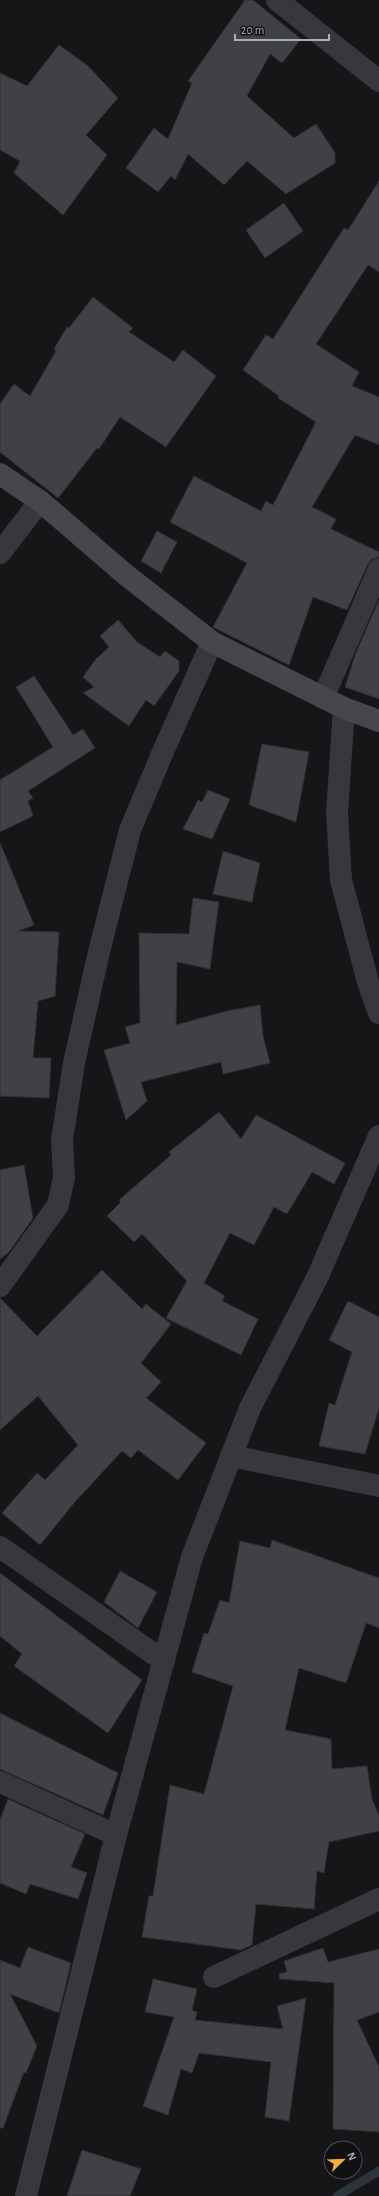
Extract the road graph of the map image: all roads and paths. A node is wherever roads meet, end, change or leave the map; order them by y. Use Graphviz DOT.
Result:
graph roads {
  1 [pos="278,0"];
  2 [pos="379,81"];
  3 [pos="0,474"];
  4 [pos="40,501"];
  5 [pos="0,553"];
  6 [pos="379,569"];
  7 [pos="212,642"];
  8 [pos="323,698"];
  9 [pos="344,708"];
  10 [pos="379,721"];
  11 [pos="379,1013"];
  12 [pos="379,1136"];
  13 [pos="0,1286"];
  14 [pos="231,1456"];
  15 [pos="379,1486"];
  16 [pos="0,1546"];
  17 [pos="164,1661"];
  18 [pos="0,1782"];
  19 [pos="116,1834"];
  20 [pos="379,1899"];
  21 [pos="214,1977"];
  22 [pos="26,2196"];
  1 -- 2 [label="street"];
  3 -- 4 [label="main road"];
  4 -- 5 [label="street"];
  4 -- 7 [label="main road"];
  6 -- 8 [label="street"];
  7 -- 8 [label="main road"];
  7 -- 13 [label="street"];
  8 -- 9 [label="main road"];
  9 -- 10 [label="main road"];
  9 -- 11 [label="street"];
  12 -- 14 [label="street"];
  14 -- 15 [label="street"];
  14 -- 17 [label="street"];
  16 -- 17 [label="street"];
  17 -- 19 [label="street"];
  18 -- 19 [label="street"];
  19 -- 22 [label="street"];
  20 -- 21 [label="street"];
}
